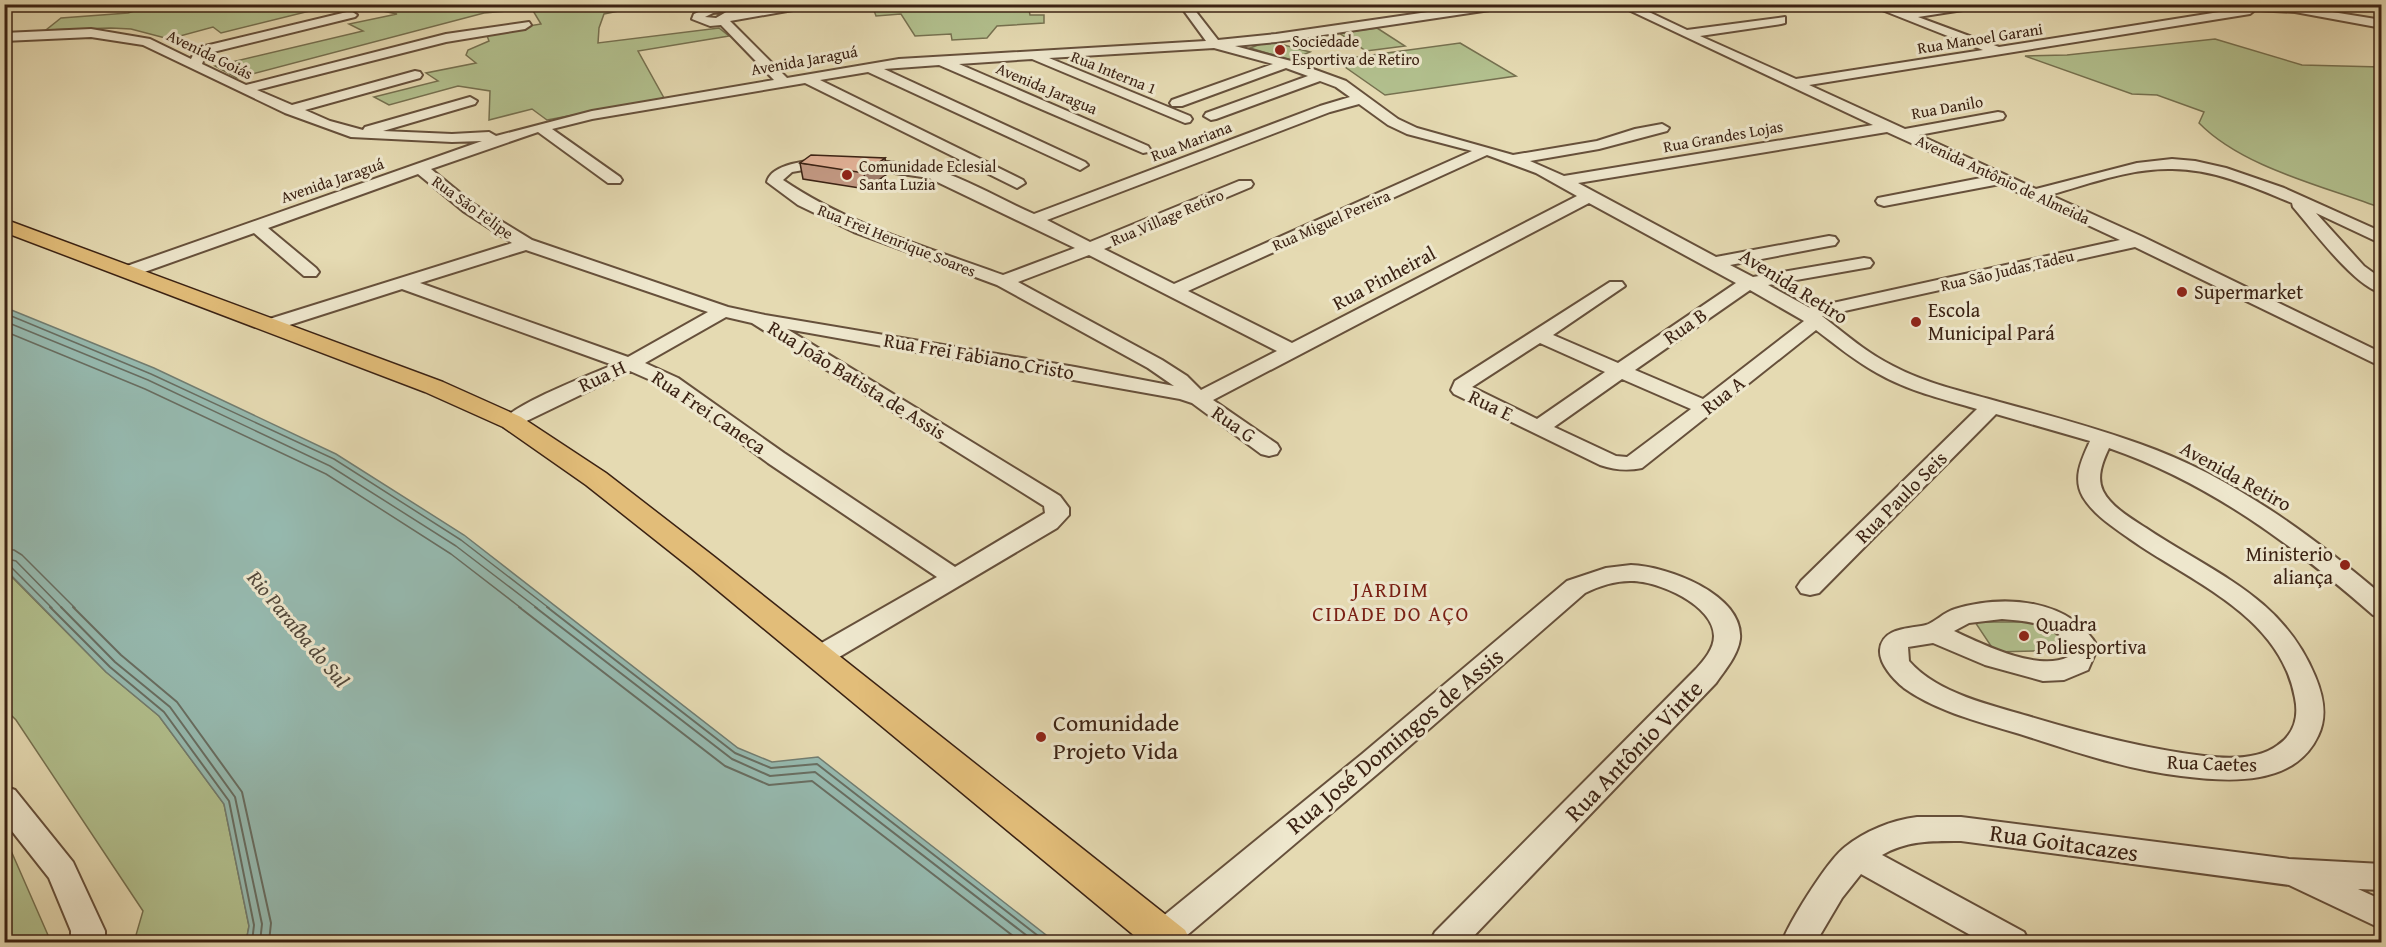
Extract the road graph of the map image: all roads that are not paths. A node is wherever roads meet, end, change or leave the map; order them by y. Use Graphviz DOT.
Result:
graph roads {
  1 [pos="810,4"];
  2 [pos="1184,4"];
  3 [pos="1431,4"];
  4 [pos="1510,4"];
  5 [pos="1621,4"];
  6 [pos="1872,4"];
  7 [pos="1982,4"];
  8 [pos="2241,8"];
  9 [pos="1447,14"];
  10 [pos="351,15"];
  11 [pos="1903,16"];
  12 [pos="1781,20"];
  13 [pos="2382,24"];
  14 [pos="525,25"];
  15 [pos="477,32"];
  16 [pos="1685,34"];
  17 [pos="4,37"];
  18 [pos="1215,44"];
  19 [pos="1998,51"];
  20 [pos="1030,56"];
  21 [pos="938,60"];
  22 [pos="195,64"];
  23 [pos="1286,64"];
  24 [pos="868,67"];
  25 [pos="415,75"];
  26 [pos="1321,76"];
  27 [pos="805,78"];
  28 [pos="783,81"];
  29 [pos="1792,84"];
  30 [pos="244,89"];
  31 [pos="259,96"];
  32 [pos="1363,98"];
  33 [pos="470,101"];
  34 [pos="1177,103"];
  35 [pos="290,110"];
  36 [pos="1211,116"];
  37 [pos="1998,116"];
  38 [pos="1185,118"];
  39 [pos="540,127"];
  40 [pos="1887,127"];
  41 [pos="1662,128"];
  42 [pos="518,133"];
  43 [pos="356,134"];
  44 [pos="1903,134"];
  45 [pos="1143,149"];
  46 [pos="1486,150"];
  47 [pos="1515,159"];
  48 [pos="1080,165"];
  49 [pos="421,168"];
  50 [pos="2001,178"];
  51 [pos="614,180"];
  52 [pos="1564,182"];
  53 [pos="1017,183"];
  54 [pos="1245,184"];
  55 [pos="2035,194"];
  56 [pos="1590,196"];
  57 [pos="2294,199"];
  58 [pos="1884,201"];
  59 [pos="1033,220"];
  60 [pos="4,225"];
  61 [pos="256,226"];
  62 [pos="2382,239"];
  63 [pos="1829,241"];
  64 [pos="2138,241"];
  65 [pos="526,244"];
  66 [pos="1089,249"];
  67 [pos="1714,263"];
  68 [pos="1864,263"];
  69 [pos="130,271"];
  70 [pos="310,272"];
  71 [pos="1003,282"];
  72 [pos="1751,283"];
  73 [pos="404,284"];
  74 [pos="1616,286"];
  75 [pos="2382,288"];
  76 [pos="1175,290"];
  77 [pos="723,311"];
  78 [pos="758,318"];
  79 [pos="1811,318"];
  80 [pos="270,325"];
  81 [pos="1539,336"];
  82 [pos="1293,351"];
  83 [pos="2382,361"];
  84 [pos="630,364"];
  85 [pos="1621,371"];
  86 [pos="1198,399"];
  87 [pos="1991,407"];
  88 [pos="1707,408"];
  89 [pos="512,422"];
  90 [pos="1539,428"];
  91 [pos="2102,438"];
  92 [pos="1269,449"];
  93 [pos="1628,464"];
  94 [pos="1638,573"];
  95 [pos="955,578"];
  96 [pos="1810,587"];
  97 [pos="2382,609"];
  98 [pos="1936,634"];
  99 [pos="820,656"];
  100 [pos="4,798"];
  101 [pos="1856,856"];
  102 [pos="2289,872"];
  103 [pos="2382,877"];
  104 [pos="2382,915"];
  105 [pos="1167,939"];
  106 [pos="87,942"];
  107 [pos="1447,942"];
  108 [pos="1799,942"];
  109 [pos="2012,942"];
  1 -- 28 [label="street"];
  2 -- 18 [label="street"];
  3 -- 9 [label="street"];
  4 -- 9 [label="street, Avenida Jaraguá"];
  5 -- 16 [label="street, Avenida Antônio de Almeida"];
  6 -- 11 [label="street"];
  7 -- 11 [label="street"];
  8 -- 13 [label="street, Rua Manoel Garani"];
  8 -- 19 [label="street, Rua Manoel Garani"];
  9 -- 18 [label="street, Avenida Jaraguá"];
  10 -- 22 [label="street"];
  11 -- 19 [label="street"];
  12 -- 16 [label="street"];
  14 -- 15 [label="street"];
  15 -- 30 [label="street"];
  15 -- 31 [label="street, Avenida Goiás"];
  16 -- 29 [label="street, Avenida Antônio de Almeida"];
  17 -- 22 [label="street, Avenida Goiás"];
  18 -- 20 [label="street, Avenida Jaraguá"];
  18 -- 23 [label="street, Avenida Retiro"];
  19 -- 29 [label="street, Rua Manoel Garani"];
  20 -- 21 [label="street, Avenida Jaraguá"];
  20 -- 38 [label="street, Rua Interna 1"];
  21 -- 24 [label="street, Avenida Jaraguá"];
  21 -- 45 [label="street, Avenida Jaragua"];
  22 -- 30 [label="street, Avenida Goiás"];
  23 -- 26 [label="street, Avenida Retiro"];
  23 -- 34 [label="street"];
  24 -- 27 [label="street, Avenida Jaraguá"];
  24 -- 48 [label="street"];
  25 -- 35 [label="street"];
  26 -- 32 [label="street, Avenida Retiro"];
  26 -- 36 [label="street"];
  27 -- 28 [label="street, Avenida Jaraguá"];
  27 -- 53 [label="street"];
  28 -- 39 [label="street, Avenida Jaraguá"];
  29 -- 40 [label="street, Avenida Antônio de Almeida"];
  30 -- 31 [label="street, Avenida Goiás"];
  31 -- 35 [label="street, Avenida Goiás"];
  32 -- 46 [label="street, Avenida Retiro"];
  32 -- 59 [label="street, Rua Mariana"];
  33 -- 43 [label="street"];
  35 -- 43 [label="street, Avenida Goiás"];
  37 -- 44 [label="street, Rua Danilo"];
  39 -- 42 [label="street, Avenida Jaraguá"];
  39 -- 51 [label="street"];
  40 -- 44 [label="street, Avenida Antônio de Almeida"];
  40 -- 52 [label="street, Rua Grandes Lojas"];
  41 -- 47 [label="street"];
  42 -- 43 [label="street, Avenida Goiás"];
  42 -- 49 [label="street, Avenida Jaraguá"];
  44 -- 50 [label="street, Avenida Antônio de Almeida"];
  46 -- 47 [label="street, Avenida Retiro"];
  46 -- 76 [label="street, Rua Miguel Pereira"];
  47 -- 52 [label="street, Avenida Retiro"];
  49 -- 61 [label="street, Avenida Jaraguá"];
  49 -- 65 [label="street, Rua São Felipe"];
  50 -- 55 [label="street, Avenida Antônio de Almeida"];
  50 -- 58 [label="street"];
  52 -- 56 [label="street, Avenida Retiro"];
  54 -- 66 [label="street, Rua Village Retiro"];
  55 -- 57 [label="street"];
  55 -- 64 [label="street, Avenida Antônio de Almeida"];
  56 -- 67 [label="street, Avenida Retiro"];
  56 -- 82 [label="street, Rua Pinheiral"];
  57 -- 62 [label="street"];
  57 -- 75 [label="street"];
  59 -- 66 [label="street, Rua Frei Henrique Soares"];
  59 -- 71 [label="street, Rua Frei Henrique Soares"];
  60 -- 69 [label="main road"];
  61 -- 69 [label="street, Avenida Jaraguá"];
  61 -- 70 [label="street"];
  63 -- 67 [label="street"];
  64 -- 79 [label="street, Rua São Judas Tadeu"];
  64 -- 83 [label="street, Avenida Antônio de Almeida"];
  65 -- 73 [label="street"];
  65 -- 77 [label="street, Rua João Batista de Assis"];
  66 -- 71 [label="street, Rua Village Retiro"];
  66 -- 76 [label="street, Rua Frei Henrique Soares"];
  67 -- 72 [label="street, Avenida Retiro"];
  68 -- 72 [label="street, Rua B"];
  69 -- 80 [label="main road"];
  71 -- 86 [label="street, Rua Frei Henrique Soares"];
  72 -- 79 [label="street, Avenida Retiro"];
  72 -- 85 [label="street, Rua B"];
  73 -- 80 [label="street"];
  73 -- 84 [label="street, Rua Frei Caneca"];
  74 -- 81 [label="street, Rua E"];
  76 -- 82 [label="street, Rua Frei Henrique Soares"];
  77 -- 78 [label="street, Rua João Batista de Assis"];
  77 -- 84 [label="street, Rua H"];
  78 -- 86 [label="street, Rua Frei Fabiano Cristo"];
  78 -- 95 [label="street, Rua João Batista de Assis"];
  79 -- 87 [label="street, Avenida Retiro"];
  79 -- 88 [label="street, Rua A"];
  80 -- 89 [label="main road"];
  81 -- 85 [label="street"];
  81 -- 90 [label="street, Rua E"];
  82 -- 86 [label="street, Rua Pinheiral"];
  84 -- 89 [label="street, Rua H"];
  84 -- 95 [label="street, Rua Frei Caneca"];
  85 -- 88 [label="street"];
  85 -- 90 [label="street, Rua B"];
  86 -- 92 [label="street, Rua G"];
  87 -- 91 [label="street, Avenida Retiro"];
  87 -- 96 [label="street, Rua Paulo Seis"];
  88 -- 93 [label="street, Rua A"];
  89 -- 99 [label="main road"];
  90 -- 93 [label="street, Rua E"];
  91 -- 97 [label="street, Avenida Retiro"];
  91 -- 98 [label="street, Rua Caetes"];
  94 -- 105 [label="street, Rua José Domingos de Assis"];
  94 -- 107 [label="street, Rua Antônio Vinte"];
  95 -- 99 [label="street, Rua João Batista de Assis"];
  98 -- 98 [label="street, Rua Caetes"];
  99 -- 105 [label="main road"];
  100 -- 106 [label="street"];
  101 -- 102 [label="street, Rua Goitacazes"];
  101 -- 108 [label="street, Rua Goitacazes"];
  101 -- 109 [label="street"];
  102 -- 103 [label="street, Rua Goitacazes"];
  102 -- 104 [label="street"];
}
